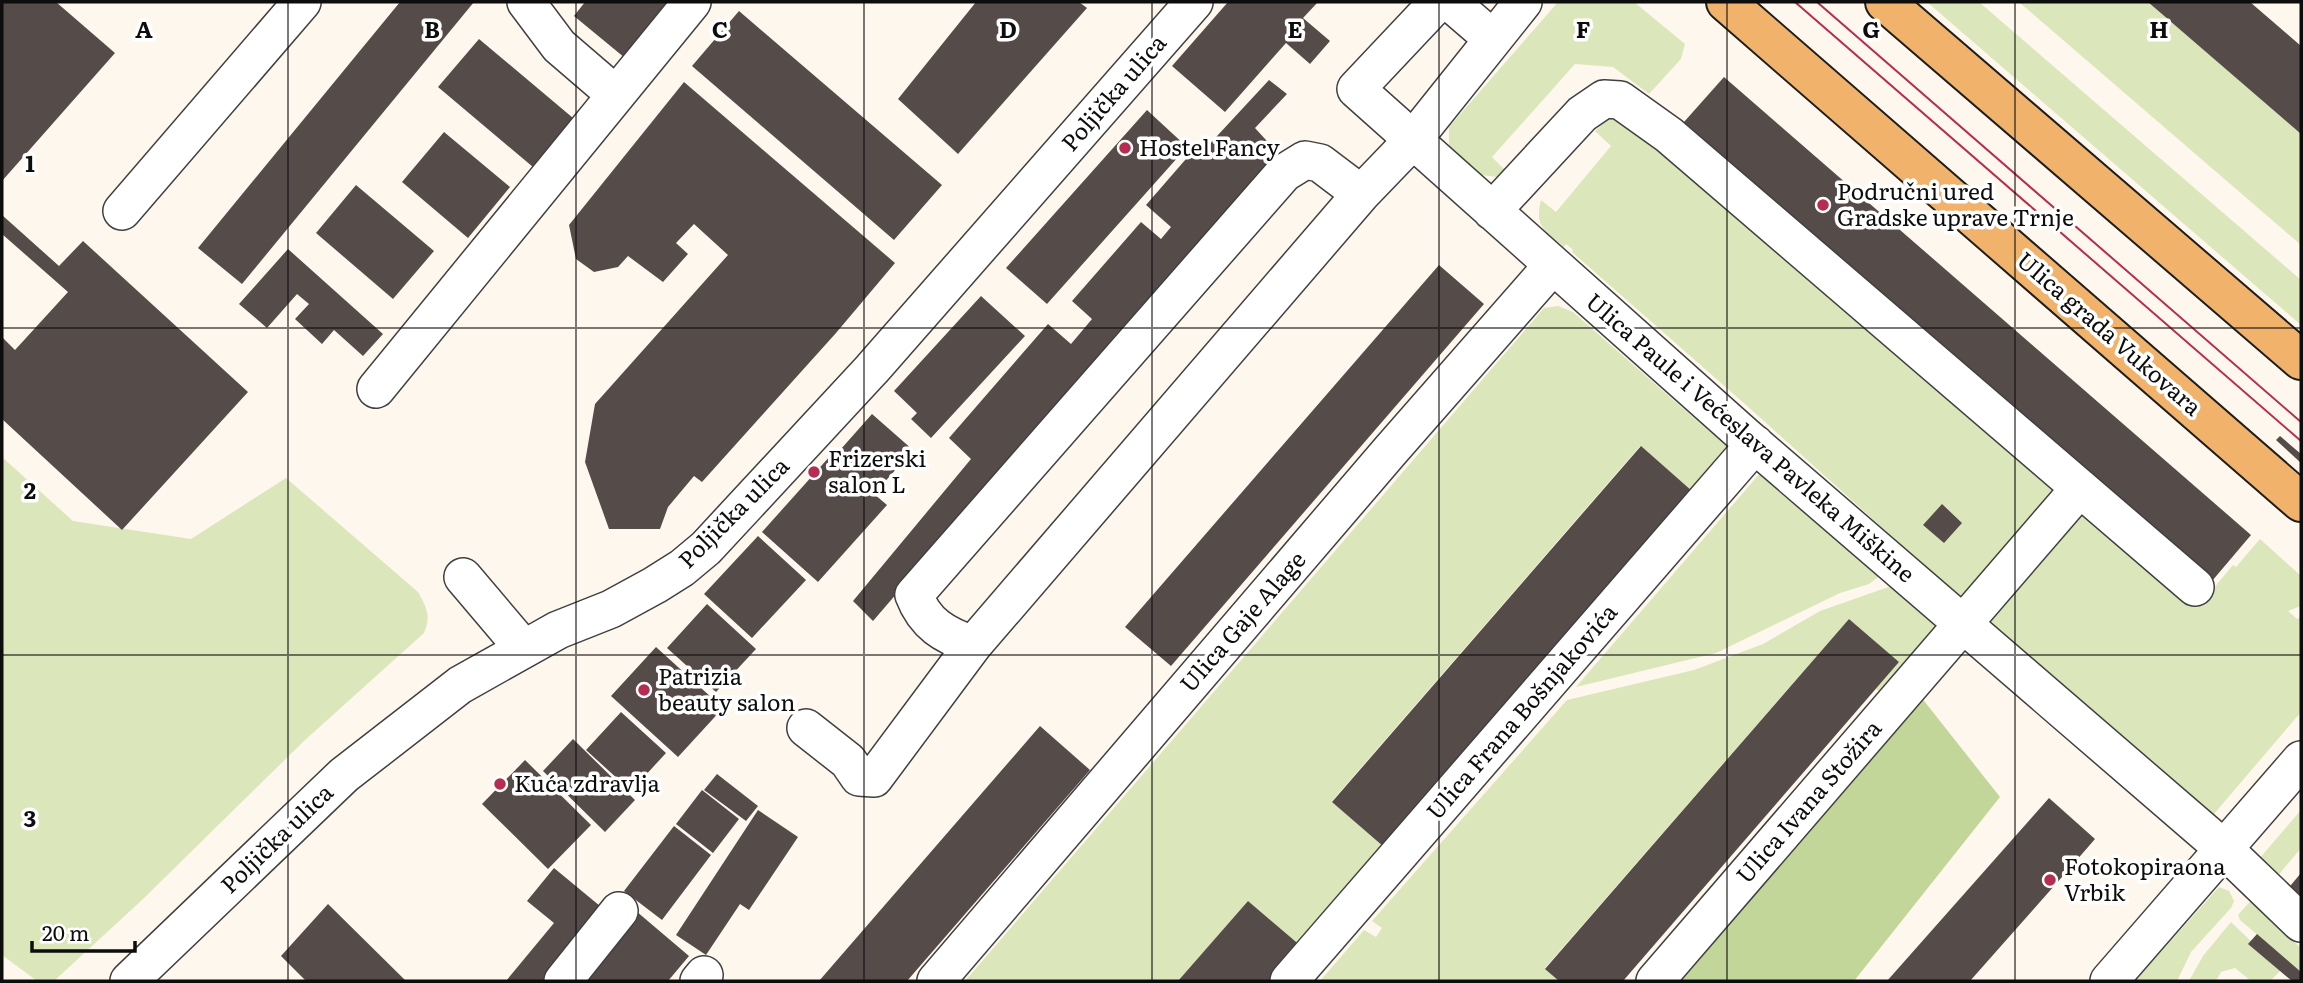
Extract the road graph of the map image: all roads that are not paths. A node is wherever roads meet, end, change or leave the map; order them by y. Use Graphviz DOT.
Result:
graph roads {
  1 [pos="302,2"];
  2 [pos="692,2"];
  3 [pos="1194,2"];
  4 [pos="1438,2"];
  5 [pos="1450,2"];
  6 [pos="1523,2"];
  7 [pos="1726,2"];
  8 [pos="1885,2"];
  9 [pos="543,9"];
  10 [pos="1493,39"];
  11 [pos="616,95"];
  12 [pos="1412,141"];
  13 [pos="1361,194"];
  14 [pos="122,211"];
  15 [pos="1492,211"];
  16 [pos="1553,265"];
  17 [pos="2301,360"];
  18 [pos="376,389"];
  19 [pos="1755,444"];
  20 [pos="2080,488"];
  21 [pos="2301,502"];
  22 [pos="463,577"];
  23 [pos="2195,587"];
  24 [pos="1963,623"];
  25 [pos="972,645"];
  26 [pos="524,649"];
  27 [pos="806,728"];
  28 [pos="2301,760"];
  29 [pos="2224,849"];
  30 [pos="619,911"];
  31 [pos="2301,923"];
  32 [pos="137,979"];
  33 [pos="563,981"];
  34 [pos="936,981"];
  35 [pos="1289,981"];
  36 [pos="1655,981"];
  37 [pos="2109,981"];
  1 -- 14 [label="street"];
  2 -- 11 [label="street"];
  3 -- 26 [label="street, Poljička ulica"];
  4 -- 12 [label="street, Ulica Paule i Većeslava Pavleka Miškine"];
  5 -- 10 [label="street"];
  6 -- 10 [label="street"];
  7 -- 21 [label="main road, Ulica grada Vukovara"];
  8 -- 17 [label="main road"];
  9 -- 11 [label="street"];
  10 -- 12 [label="street"];
  11 -- 18 [label="street"];
  12 -- 13 [label="street"];
  12 -- 15 [label="street, Ulica Paule i Većeslava Pavleka Miškine"];
  13 -- 25 [label="street"];
  13 -- 25 [label="street"];
  15 -- 16 [label="street, Ulica Paule i Većeslava Pavleka Miškine"];
  15 -- 20 [label="street"];
  16 -- 19 [label="street, Ulica Paule i Većeslava Pavleka Miškine"];
  16 -- 34 [label="street, Ulica Gaje Alage"];
  19 -- 24 [label="street, Ulica Paule i Većeslava Pavleka Miškine"];
  19 -- 35 [label="street, Ulica Frana Bošnjakovića"];
  20 -- 23 [label="street"];
  20 -- 24 [label="street, Ulica Ivana Stožira"];
  22 -- 26 [label="street"];
  24 -- 29 [label="street, Ulica Paule i Većeslava Pavleka Miškine"];
  24 -- 36 [label="street, Ulica Ivana Stožira"];
  25 -- 27 [label="street"];
  26 -- 32 [label="street, Poljička ulica"];
  28 -- 29 [label="street"];
  29 -- 31 [label="street, Ulica Paule i Većeslava Pavleka Miškine"];
  29 -- 37 [label="street"];
  30 -- 33 [label="street"];
}
